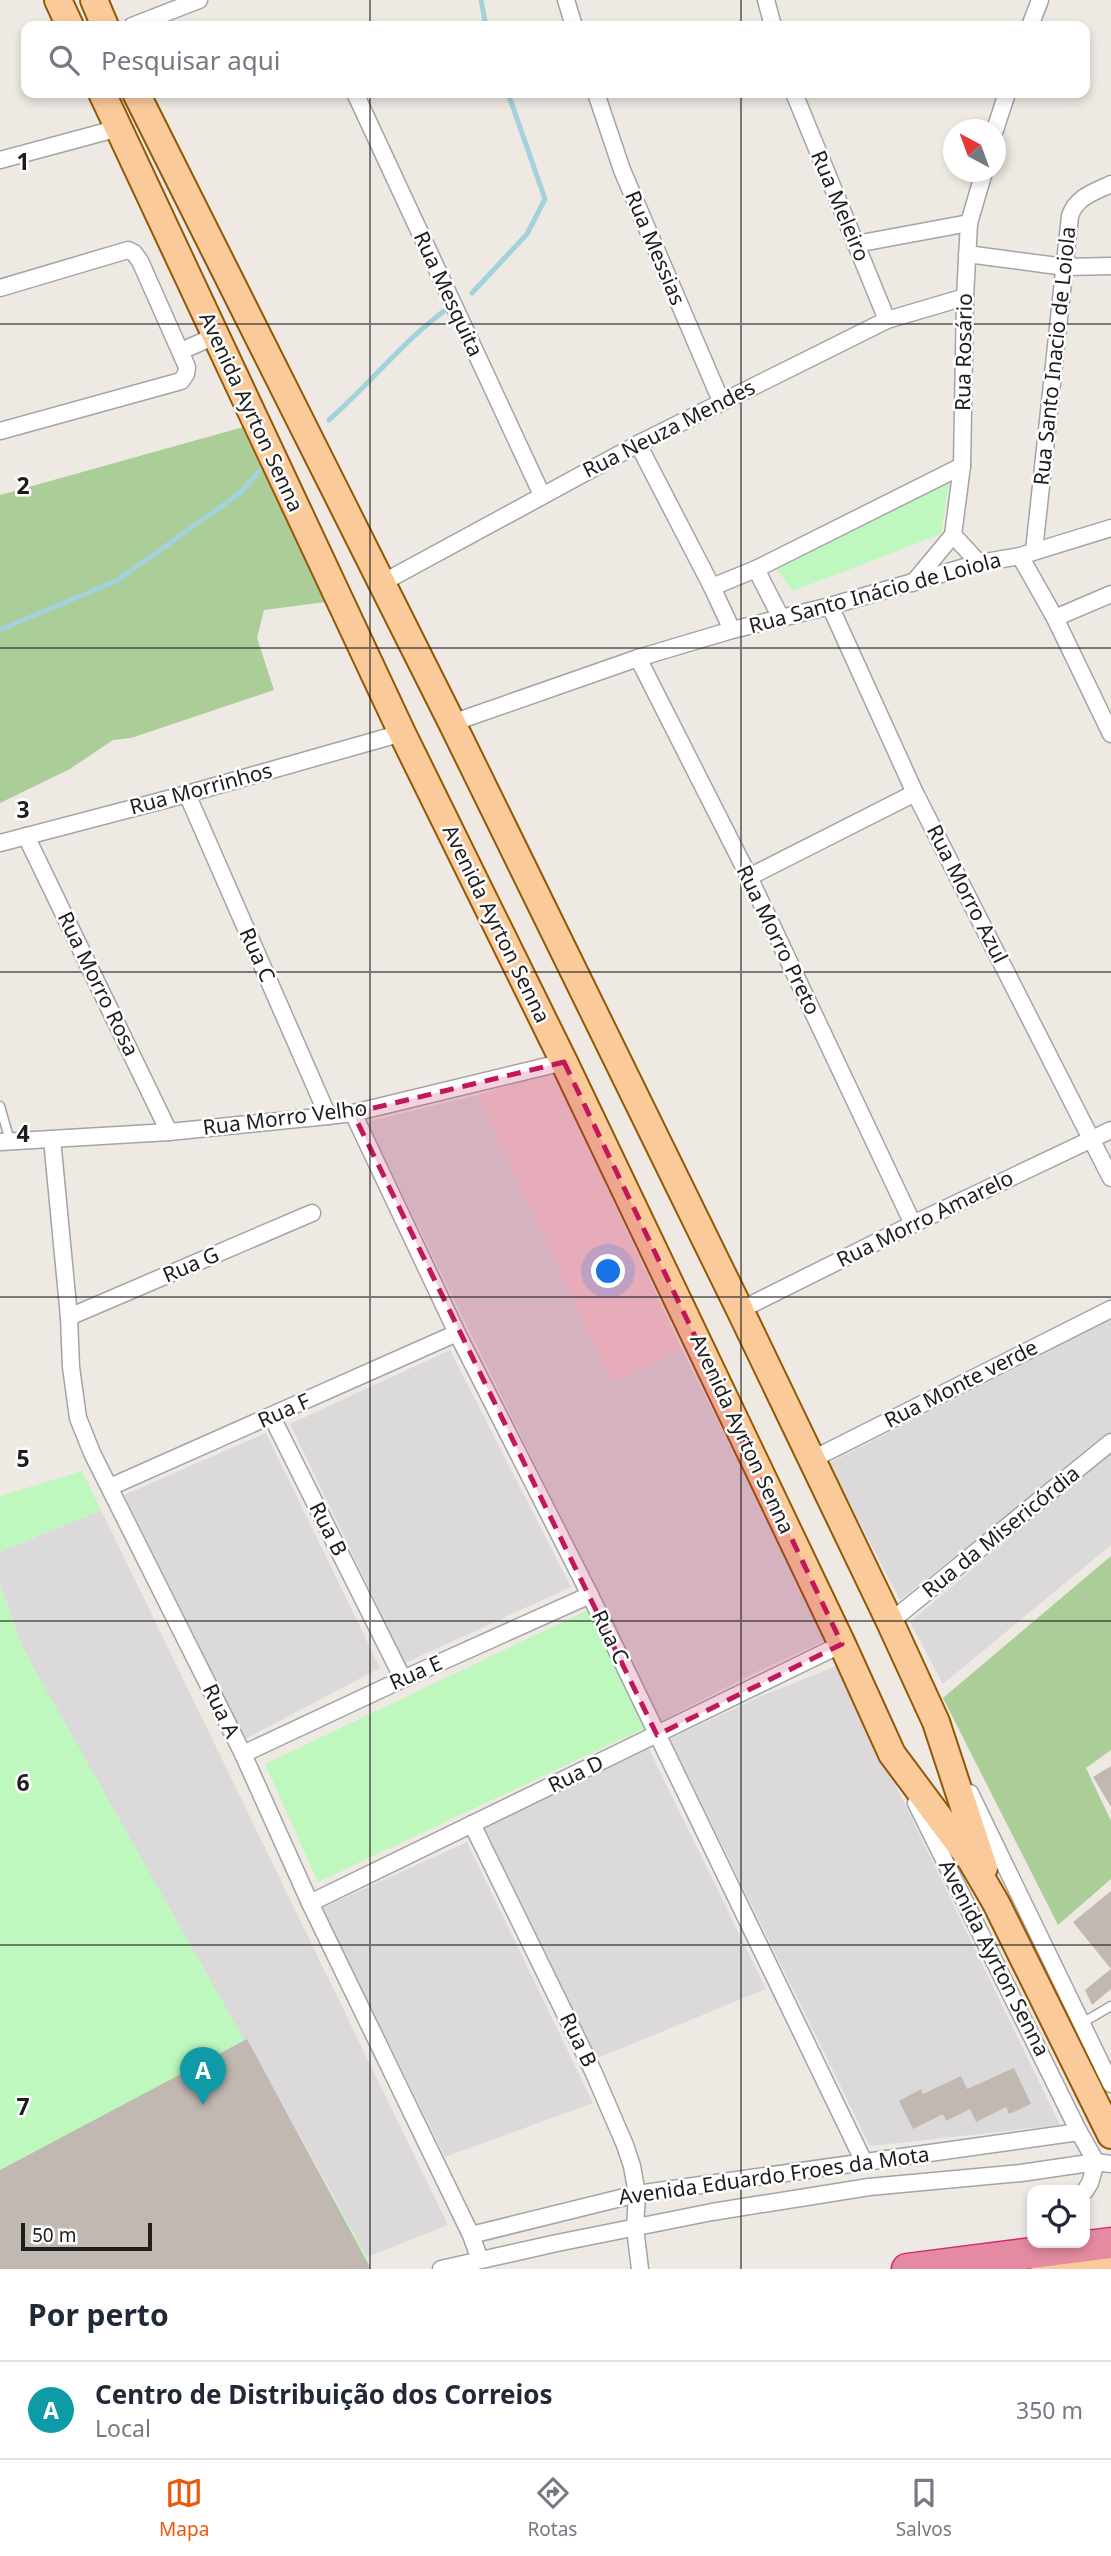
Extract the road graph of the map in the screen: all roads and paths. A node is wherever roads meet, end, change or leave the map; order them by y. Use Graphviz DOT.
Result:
graph roads {
  1 [pos="58,0"];
  2 [pos="94,0"];
  3 [pos="199,0"];
  4 [pos="566,0"];
  5 [pos="766,0"];
  6 [pos="1040,0"];
  7 [pos="68,21"];
  8 [pos="103,21"];
  9 [pos="145,21"];
  10 [pos="573,21"];
  11 [pos="772,21"];
  12 [pos="1032,21"];
  13 [pos="104,98"];
  14 [pos="139,98"];
  15 [pos="357,98"];
  16 [pos="598,98"];
  17 [pos="796,98"];
  18 [pos="1005,98"];
  19 [pos="999,119"];
  20 [pos="119,128"];
  21 [pos="0,160"];
  22 [pos="981,182"];
  23 [pos="1111,184"];
  24 [pos="970,223"];
  25 [pos="856,244"];
  26 [pos="967,254"];
  27 [pos="1111,266"];
  28 [pos="1065,267"];
  29 [pos="0,288"];
  30 [pos="965,297"];
  31 [pos="887,320"];
  32 [pos="215,336"];
  33 [pos="181,351"];
  34 [pos="721,401"];
  35 [pos="0,431"];
  36 [pos="638,444"];
  37 [pos="962,466"];
  38 [pos="542,495"];
  39 [pos="1111,528"];
  40 [pos="953,535"];
  41 [pos="1027,553"];
  42 [pos="979,563"];
  43 [pos="756,569"];
  44 [pos="382,583"];
  45 [pos="913,583"];
  46 [pos="712,587"];
  47 [pos="1111,594"];
  48 [pos="830,606"];
  49 [pos="781,618"];
  50 [pos="1055,618"];
  51 [pos="732,630"];
  52 [pos="638,659"];
  53 [pos="452,723"];
  54 [pos="402,733"];
  55 [pos="1111,734"];
  56 [pos="915,793"];
  57 [pos="187,794"];
  58 [pos="26,836"];
  59 [pos="0,843"];
  60 [pos="749,877"];
  61 [pos="564,1062"];
  62 [pos="0,1106"];
  63 [pos="353,1113"];
  64 [pos="327,1116"];
  65 [pos="1111,1130"];
  66 [pos="169,1132"];
  67 [pos="52,1139"];
  68 [pos="1093,1139"];
  69 [pos="5,1141"];
  70 [pos="1111,1178"];
  71 [pos="312,1213"];
  72 [pos="914,1224"];
  73 [pos="1111,1309"];
  74 [pos="740,1310"];
  75 [pos="69,1317"];
  76 [pos="457,1333"];
  77 [pos="272,1417"];
  78 [pos="1111,1442"];
  79 [pos="811,1460"];
  80 [pos="110,1487"];
  81 [pos="590,1595"];
  82 [pos="890,1622"];
  83 [pos="842,1644"];
  84 [pos="403,1679"];
  85 [pos="936,1722"];
  86 [pos="657,1735"];
  87 [pos="892,1754"];
  88 [pos="243,1755"];
  89 [pos="472,1824"];
  90 [pos="310,1903"];
  91 [pos="996,1903"];
  92 [pos="1111,2006"];
  93 [pos="1082,2023"];
  94 [pos="1111,2084"];
  95 [pos="1079,2132"];
  96 [pos="1111,2135"];
  97 [pos="864,2162"];
  98 [pos="1104,2163"];
  99 [pos="1089,2185"];
  100 [pos="637,2194"];
  101 [pos="635,2228"];
  102 [pos="471,2235"];
  103 [pos="1111,2243"];
  104 [pos="1023,2248"];
  105 [pos="480,2260"];
  106 [pos="441,2269"];
  107 [pos="640,2269"];
  108 [pos="907,2269"];
  109 [pos="1111,2269"];
  1 -- 7 [label="main road"];
  2 -- 8 [label="main road"];
  3 -- 9 [label="street"];
  4 -- 10 [label="street"];
  5 -- 11 [label="street"];
  6 -- 12 [label="street"];
  13 -- 20 [label="main road, Avenida Ayrton Senna"];
  14 -- 44 [label="main road, Avenida Ayrton Senna"];
  15 -- 38 [label="street, Rua Mesquita"];
  16 -- 34 [label="street, Rua Messias"];
  17 -- 25 [label="street, Rua Meleiro"];
  18 -- 19 [label="street"];
  20 -- 21 [label="street"];
  20 -- 32 [label="main road, Avenida Ayrton Senna"];
  22 -- 24 [label="street, Rua Rosário"];
  23 -- 28 [label="street, Rua Santo Inacio de Loiola"];
  24 -- 25 [label="street"];
  24 -- 26 [label="street, Rua Rosário"];
  25 -- 31 [label="street, Rua Meleiro"];
  26 -- 28 [label="street"];
  26 -- 30 [label="street, Rua Rosário"];
  27 -- 28 [label="street"];
  28 -- 41 [label="street, Rua Santo Inacio de Loiola"];
  29 -- 33 [label="street"];
  30 -- 31 [label="street, Rua Neuza Mendes"];
  30 -- 37 [label="street, Rua Rosário"];
  31 -- 34 [label="street, Rua Neuza Mendes"];
  32 -- 33 [label="street"];
  32 -- 54 [label="main road, Avenida Ayrton Senna"];
  33 -- 35 [label="street"];
  34 -- 36 [label="street, Rua Neuza Mendes"];
  36 -- 38 [label="street, Rua Neuza Mendes"];
  36 -- 46 [label="street"];
  37 -- 40 [label="street, Rua Rosário"];
  37 -- 43 [label="street"];
  38 -- 44 [label="street, Rua Neuza Mendes"];
  39 -- 41 [label="street, Rua Santo Inácio de Loiola"];
  40 -- 42 [label="street"];
  40 -- 45 [label="street"];
  41 -- 42 [label="street, Rua Santo Inácio de Loiola"];
  41 -- 50 [label="street"];
  42 -- 45 [label="street, Rua Santo Inácio de Loiola"];
  43 -- 46 [label="street"];
  43 -- 49 [label="street"];
  44 -- 53 [label="main road, Avenida Ayrton Senna"];
  45 -- 48 [label="street, Rua Santo Inácio de Loiola"];
  46 -- 51 [label="street"];
  47 -- 50 [label="street"];
  48 -- 49 [label="street, Rua Santo Inácio de Loiola"];
  48 -- 56 [label="street, Rua Morro Azul"];
  49 -- 51 [label="street, Rua Santo Inácio de Loiola"];
  50 -- 55 [label="street"];
  51 -- 52 [label="street, Rua Santo Inácio de Loiola"];
  52 -- 53 [label="street"];
  52 -- 60 [label="street, Rua Morro Preto"];
  53 -- 74 [label="main road, Avenida Ayrton Senna"];
  54 -- 57 [label="street, Rua Morrinhos"];
  54 -- 61 [label="main road, Avenida Ayrton Senna"];
  56 -- 60 [label="street"];
  56 -- 68 [label="street, Rua Morro Azul"];
  57 -- 58 [label="street, Rua Morrinhos"];
  57 -- 64 [label="street, Rua C"];
  58 -- 59 [label="street, Rua Morrinhos"];
  58 -- 66 [label="street, Rua Morro Rosa"];
  60 -- 72 [label="street, Rua Morro Preto"];
  61 -- 63 [label="street, Rua Morro Velho"];
  61 -- 83 [label="main road, Avenida Ayrton Senna"];
  62 -- 69 [label="lane"];
  63 -- 64 [label="street, Rua Morro Velho"];
  63 -- 76 [label="street, Rua C"];
  64 -- 66 [label="street, Rua Morro Velho"];
  65 -- 68 [label="street, Rua Morro Amarelo"];
  66 -- 67 [label="street, Rua Morro Velho"];
  67 -- 69 [label="street, Rua Morro Velho"];
  67 -- 75 [label="street, Rua A"];
  68 -- 70 [label="street, Rua Morro Azul"];
  68 -- 72 [label="street, Rua Morro Amarelo"];
  71 -- 75 [label="street, Rua G"];
  72 -- 74 [label="street, Rua Morro Amarelo"];
  73 -- 79 [label="street, Rua Monte verde"];
  74 -- 79 [label="main road, Avenida Ayrton Senna"];
  75 -- 80 [label="street, Rua A"];
  76 -- 77 [label="street, Rua F"];
  76 -- 81 [label="street, Rua C"];
  77 -- 80 [label="street, Rua F"];
  77 -- 84 [label="street, Rua B"];
  78 -- 82 [label="street, Rua da Misericórdia"];
  79 -- 82 [label="main road, Avenida Ayrton Senna"];
  80 -- 88 [label="street, Rua A"];
  81 -- 84 [label="street, Rua E"];
  81 -- 86 [label="street, Rua C"];
  82 -- 85 [label="main road, Avenida Ayrton Senna"];
  83 -- 86 [label="street, Rua D"];
  83 -- 87 [label="main road, Avenida Ayrton Senna"];
  84 -- 88 [label="street, Rua E"];
  85 -- 91 [label="main road, Avenida Ayrton Senna"];
  85 -- 93 [label="street, Avenida Ayrton Senna"];
  86 -- 89 [label="street, Rua D"];
  86 -- 97 [label="street, Rua C"];
  87 -- 91 [label="main road, Avenida Ayrton Senna"];
  87 -- 95 [label="street, Avenida Ayrton Senna"];
  88 -- 90 [label="street, Rua A"];
  89 -- 90 [label="street, Rua D"];
  89 -- 100 [label="street, Rua B"];
  90 -- 102 [label="street, Rua A"];
  91 -- 96 [label="main road"];
  92 -- 93 [label="lane"];
  93 -- 94 [label="street, Avenida Ayrton Senna"];
  95 -- 97 [label="street, Avenida Eduardo Froes da Mota"];
  95 -- 98 [label="street, Avenida Ayrton Senna"];
  97 -- 100 [label="street, Avenida Eduardo Froes da Mota"];
  98 -- 99 [label="street"];
  98 -- 101 [label="street, Avenida Eduardo Froes da Mota"];
  100 -- 101 [label="street, Rua B"];
  100 -- 102 [label="street, Avenida Eduardo Froes da Mota"];
  101 -- 105 [label="street, Avenida Eduardo Froes da Mota"];
  101 -- 107 [label="street, Rua B"];
  102 -- 105 [label="street, Rua A"];
  103 -- 104 [label="highway"];
  104 -- 108 [label="highway"];
  104 -- 109 [label="main road"];
  105 -- 106 [label="street, Avenida Eduardo Froes da Mota"];
}
